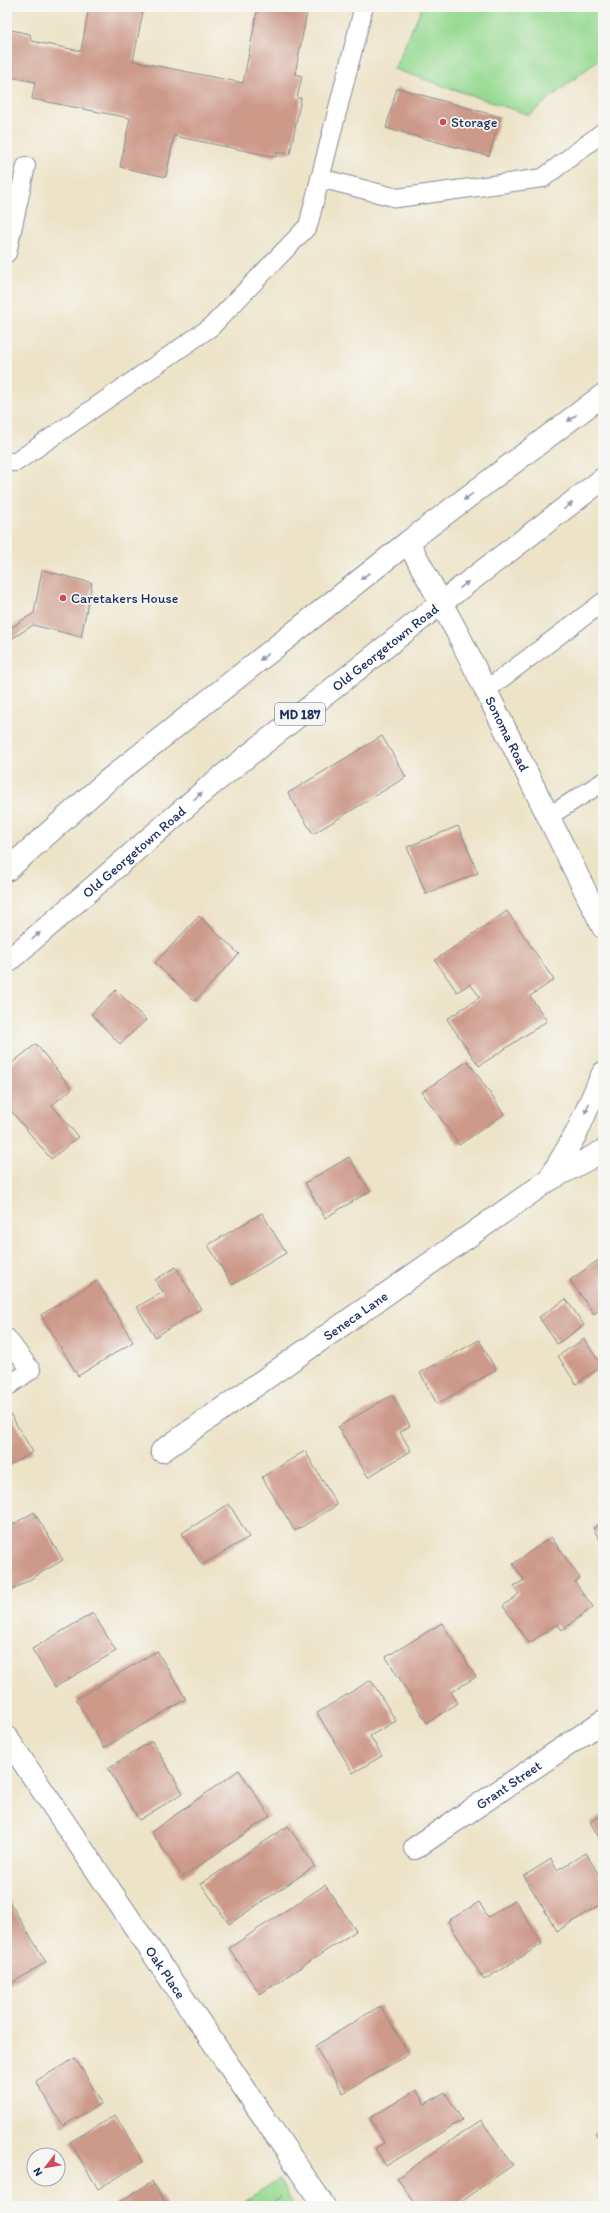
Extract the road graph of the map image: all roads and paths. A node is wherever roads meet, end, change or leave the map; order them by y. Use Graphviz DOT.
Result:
graph roads {
  1 [pos="363,10"];
  2 [pos="603,132"];
  3 [pos="26,166"];
  4 [pos="320,178"];
  5 [pos="7,253"];
  6 [pos="603,395"];
  7 [pos="7,462"];
  8 [pos="603,479"];
  9 [pos="408,542"];
  10 [pos="603,602"];
  11 [pos="441,603"];
  12 [pos="486,690"];
  13 [pos="603,782"];
  14 [pos="549,816"];
  15 [pos="7,870"];
  16 [pos="603,927"];
  17 [pos="7,962"];
  18 [pos="603,1072"];
  19 [pos="603,1151"];
  20 [pos="549,1180"];
  21 [pos="7,1338"];
  22 [pos="7,1387"];
  23 [pos="162,1451"];
  24 [pos="603,1721"];
  25 [pos="7,1738"];
  26 [pos="415,1848"];
  27 [pos="324,2206"];
  1 -- 4 [label="lane"];
  2 -- 4 [label="lane"];
  3 -- 5 [label="lane"];
  4 -- 7 [label="lane"];
  6 -- 9 [label="street, one-way"];
  11 -- 8 [label="street, Old Georgetown Road / MD 187, one-way"];
  9 -- 11 [label="street, Sonoma Road"];
  9 -- 15 [label="street, one-way"];
  10 -- 12 [label="lane"];
  11 -- 12 [label="street, Sonoma Road"];
  17 -- 11 [label="street, Old Georgetown Road / MD 187, one-way"];
  12 -- 14 [label="street, Sonoma Road"];
  13 -- 14 [label="lane"];
  14 -- 16 [label="street, Sonoma Road"];
  18 -- 20 [label="street, Seneca Lane, one-way"];
  19 -- 20 [label="street, Seneca Lane"];
  20 -- 23 [label="street, Seneca Lane"];
  21 -- 22 [label="lane"];
  24 -- 26 [label="street, Grant Street"];
  25 -- 27 [label="street, Oak Place"];
}
